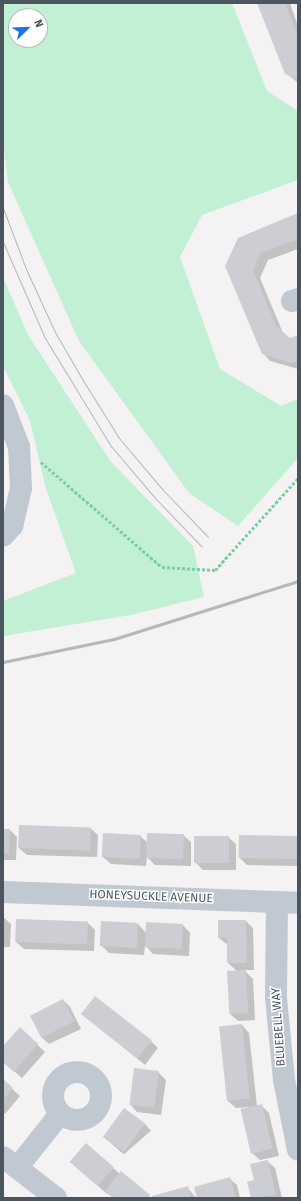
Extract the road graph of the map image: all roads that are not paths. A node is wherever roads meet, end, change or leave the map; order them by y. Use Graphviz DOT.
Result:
graph roads {
  1 [pos="3,405"];
  2 [pos="3,536"];
  3 [pos="3,892"];
  4 [pos="277,902"];
  5 [pos="298,903"];
  6 [pos="60,1114"];
  7 [pos="298,1150"];
  8 [pos="10,1162"];
  9 [pos="56,1198"];
  1 -- 2 [label="street"];
  3 -- 4 [label="street, HONEYSUCKLE AVENUE"];
  4 -- 5 [label="street, HONEYSUCKLE AVENUE"];
  4 -- 7 [label="street, BLUEBELL WAY"];
  6 -- 8 [label="street"];
  8 -- 9 [label="street"];
}
